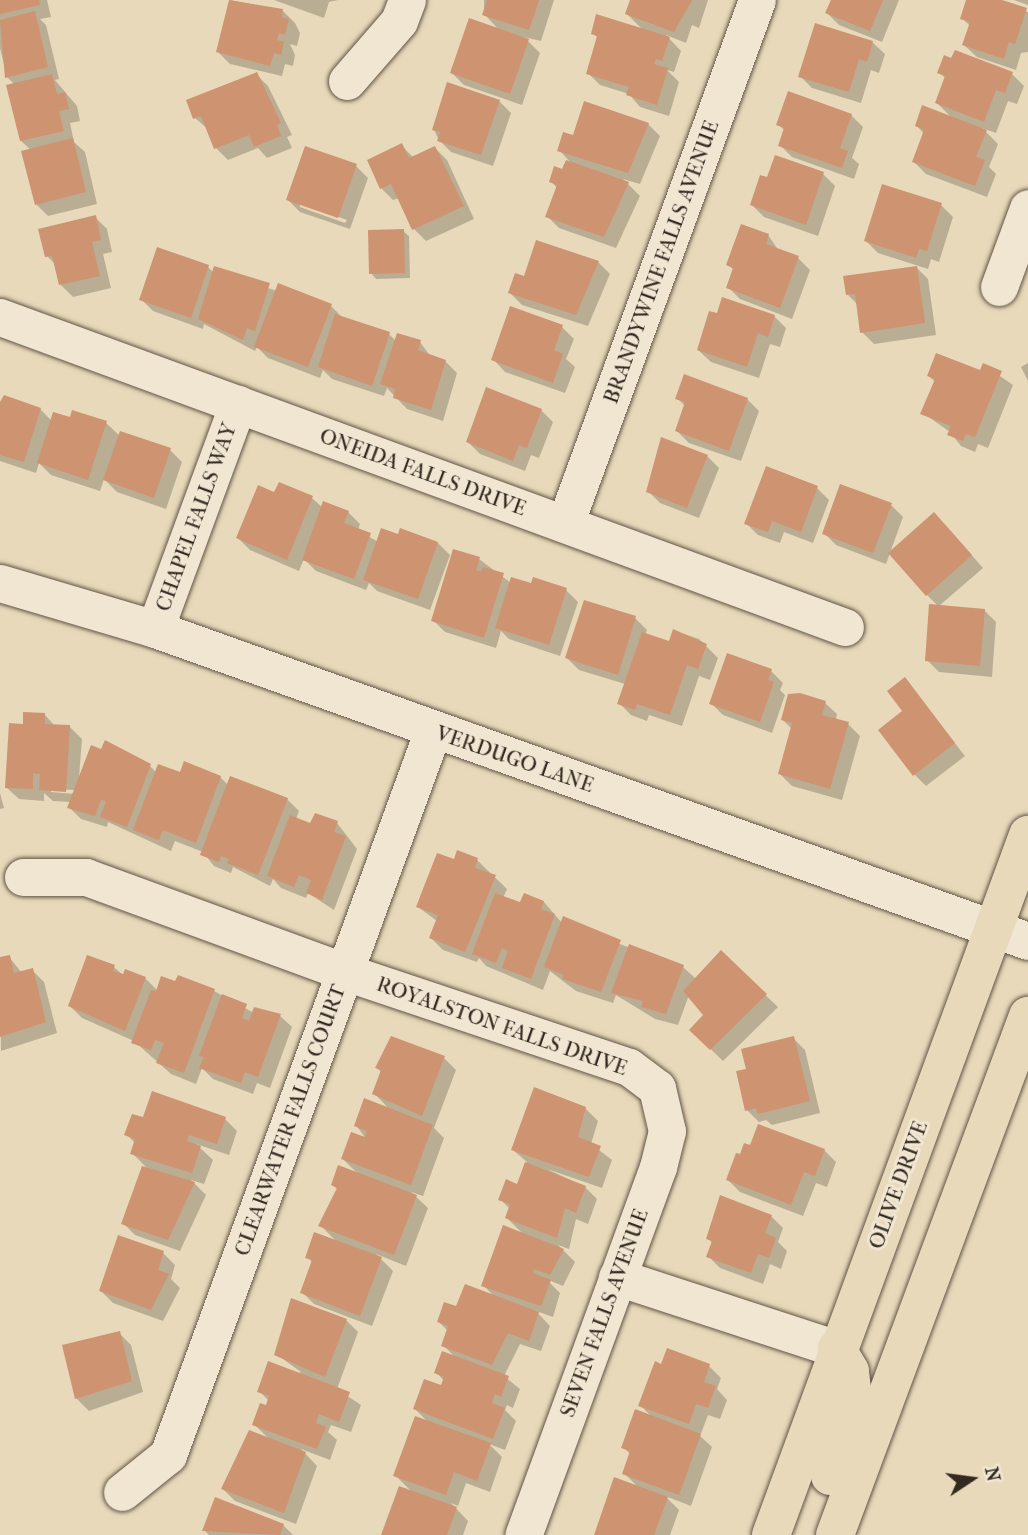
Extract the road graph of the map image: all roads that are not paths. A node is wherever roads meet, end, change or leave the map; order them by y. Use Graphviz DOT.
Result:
graph roads {
  1 [pos="407,0"];
  2 [pos="757,0"];
  3 [pos="347,81"];
  4 [pos="1028,208"];
  5 [pos="999,287"];
  6 [pos="0,317"];
  7 [pos="238,404"];
  8 [pos="565,524"];
  9 [pos="0,583"];
  10 [pos="845,627"];
  11 [pos="155,629"];
  12 [pos="433,730"];
  13 [pos="1028,835"];
  14 [pos="23,877"];
  15 [pos="1011,935"];
  16 [pos="345,972"];
  17 [pos="1028,1016"];
  18 [pos="657,1088"];
  19 [pos="617,1277"];
  20 [pos="837,1349"];
  21 [pos="122,1492"];
  22 [pos="523,1535"];
  23 [pos="771,1535"];
  24 [pos="815,1535"];
  25 [pos="835,1535"];
  1 -- 3 [label="street"];
  2 -- 8 [label="street, BRANDYWINE FALLS AVENUE"];
  4 -- 5 [label="street"];
  6 -- 7 [label="street, ONEIDA FALLS DRIVE"];
  7 -- 8 [label="street, ONEIDA FALLS DRIVE"];
  7 -- 11 [label="street, CHAPEL FALLS WAY"];
  8 -- 10 [label="street, ONEIDA FALLS DRIVE"];
  9 -- 11 [label="street, VERDUGO LANE"];
  11 -- 12 [label="street, VERDUGO LANE"];
  12 -- 15 [label="street, VERDUGO LANE"];
  12 -- 16 [label="street, CLEARWATER FALLS COURT"];
  13 -- 15 [label="main road, OLIVE DRIVE"];
  14 -- 16 [label="street, ROYALSTON FALLS DRIVE"];
  15 -- 20 [label="main road, OLIVE DRIVE"];
  16 -- 18 [label="street, ROYALSTON FALLS DRIVE"];
  16 -- 21 [label="street, CLEARWATER FALLS COURT"];
  17 -- 25 [label="main road"];
  18 -- 19 [label="street, SEVEN FALLS AVENUE"];
  19 -- 20 [label="street"];
  19 -- 22 [label="street, SEVEN FALLS AVENUE"];
  20 -- 23 [label="main road, OLIVE DRIVE"];
  20 -- 24 [label="main road"];
}
